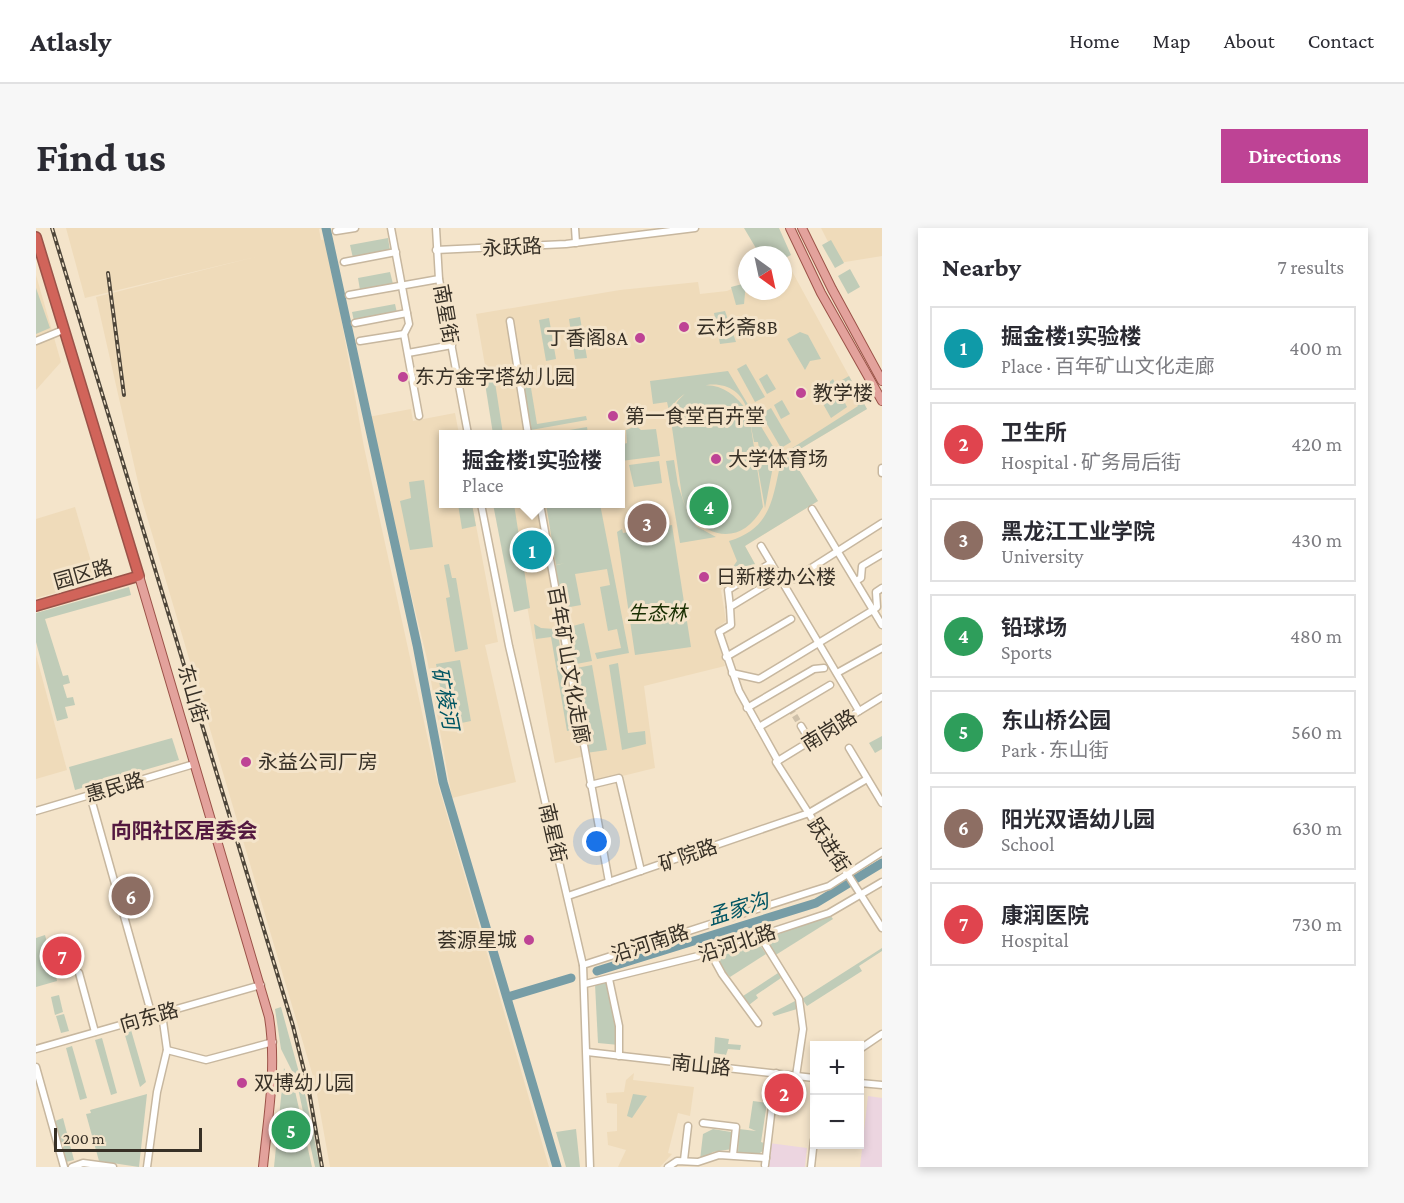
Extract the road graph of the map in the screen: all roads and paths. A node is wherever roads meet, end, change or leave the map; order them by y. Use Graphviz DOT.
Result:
graph roads {
  1 [pos="356,228"];
  2 [pos="392,228"];
  3 [pos="436,228"];
  4 [pos="574,228"];
  5 [pos="695,228"];
  6 [pos="790,228"];
  7 [pos="802,228"];
  8 [pos="683,229"];
  9 [pos="336,231"];
  10 [pos="36,237"];
  11 [pos="576,243"];
  12 [pos="436,250"];
  13 [pos="396,252"];
  14 [pos="344,262"];
  15 [pos="439,279"];
  16 [pos="402,286"];
  17 [pos="349,295"];
  18 [pos="407,313"];
  19 [pos="510,321"];
  20 [pos="355,322"];
  21 [pos="63,330"];
  22 [pos="404,334"];
  23 [pos="36,341"];
  24 [pos="360,342"];
  25 [pos="452,345"];
  26 [pos="408,353"];
  27 [pos="882,381"];
  28 [pos="882,401"];
  29 [pos="419,416"];
  30 [pos="467,430"];
  31 [pos="527,430"];
  32 [pos="882,468"];
  33 [pos="882,473"];
  34 [pos="482,508"];
  35 [pos="541,508"];
  36 [pos="812,509"];
  37 [pos="882,523"];
  38 [pos="761,546"];
  39 [pos="839,553"];
  40 [pos="882,554"];
  41 [pos="771,563"];
  42 [pos="139,576"];
  43 [pos="779,577"];
  44 [pos="794,579"];
  45 [pos="856,581"];
  46 [pos="882,588"];
  47 [pos="36,606"];
  48 [pos="730,608"];
  49 [pos="873,610"];
  50 [pos="791,619"];
  51 [pos="882,625"];
  52 [pos="818,643"];
  53 [pos="882,648"];
  54 [pos="726,657"];
  55 [pos="825,668"];
  56 [pos="732,673"];
  57 [pos="837,673"];
  58 [pos="830,685"];
  59 [pos="882,697"];
  60 [pos="747,708"];
  61 [pos="859,711"];
  62 [pos="801,726"];
  63 [pos="759,727"];
  64 [pos="810,741"];
  65 [pos="849,748"];
  66 [pos="777,762"];
  67 [pos="195,764"];
  68 [pos="867,778"];
  69 [pos="591,785"];
  70 [pos="90,795"];
  71 [pos="882,803"];
  72 [pos="36,811"];
  73 [pos="809,813"];
  74 [pos="882,852"];
  75 [pos="640,871"];
  76 [pos="848,875"];
  77 [pos="609,882"];
  78 [pos="882,882"];
  79 [pos="861,895"];
  80 [pos="568,896"];
  81 [pos="882,928"];
  82 [pos="760,936"];
  83 [pos="710,952"];
  84 [pos="583,965"];
  85 [pos="79,973"];
  86 [pos="609,979"];
  87 [pos="585,984"];
  88 [pos="261,985"];
  89 [pos="162,1014"];
  90 [pos="152,1017"];
  91 [pos="758,1023"];
  92 [pos="95,1032"];
  93 [pos="882,1034"];
  94 [pos="273,1042"];
  95 [pos="864,1046"];
  96 [pos="36,1049"];
  97 [pos="167,1050"];
  98 [pos="587,1052"];
  99 [pos="619,1056"];
  100 [pos="36,1067"];
  101 [pos="776,1073"];
  102 [pos="796,1076"];
  103 [pos="810,1078"];
  104 [pos="864,1083"];
  105 [pos="882,1085"];
  106 [pos="703,1123"];
  107 [pos="688,1126"];
  108 [pos="813,1149"];
  109 [pos="733,1155"];
  110 [pos="684,1160"];
  111 [pos="64,1167"];
  112 [pos="72,1167"];
  113 [pos="113,1167"];
  114 [pos="147,1167"];
  115 [pos="262,1167"];
  116 [pos="590,1167"];
  117 [pos="668,1167"];
  118 [pos="811,1167"];
  1 -- 9 [label="street"];
  2 -- 13 [label="street"];
  3 -- 12 [label="street, 南星街"];
  4 -- 11 [label="street"];
  5 -- 8 [label="street, 永跃路"];
  6 -- 28 [label="main road"];
  7 -- 27 [label="main road"];
  8 -- 11 [label="street, 永跃路"];
  10 -- 21 [label="highway, 东山街"];
  11 -- 12 [label="street, 永跃路"];
  12 -- 15 [label="street, 南星街"];
  13 -- 14 [label="street"];
  13 -- 16 [label="street"];
  15 -- 16 [label="street"];
  15 -- 25 [label="street, 南星街"];
  16 -- 17 [label="street"];
  16 -- 18 [label="street"];
  18 -- 20 [label="street"];
  18 -- 22 [label="street"];
  19 -- 31 [label="street"];
  21 -- 23 [label="street"];
  21 -- 42 [label="highway, 东山街"];
  22 -- 24 [label="street"];
  22 -- 26 [label="street"];
  25 -- 26 [label="street"];
  25 -- 30 [label="street, 南星街"];
  26 -- 29 [label="street"];
  32 -- 33 [label="street"];
  34 -- 80 [label="street, 南星街"];
  35 -- 69 [label="street, 百年矿山文化走廊"];
  36 -- 39 [label="street"];
  37 -- 39 [label="street"];
  38 -- 41 [label="street"];
  39 -- 44 [label="street"];
  39 -- 45 [label="street"];
  40 -- 45 [label="street"];
  41 -- 43 [label="street"];
  41 -- 48 [label="street"];
  42 -- 47 [label="highway, 园区路"];
  42 -- 67 [label="main road, 东山街"];
  43 -- 48 [label="street"];
  43 -- 52 [label="street"];
  45 -- 49 [label="street"];
  46 -- 49 [label="street"];
  48 -- 54 [label="street, 跃进街"];
  49 -- 51 [label="street"];
  49 -- 52 [label="street"];
  50 -- 54 [label="street"];
  52 -- 56 [label="street"];
  52 -- 57 [label="street"];
  53 -- 57 [label="street"];
  54 -- 56 [label="street, 跃进街"];
  55 -- 60 [label="street"];
  56 -- 60 [label="street, 跃进街"];
  57 -- 61 [label="street"];
  58 -- 63 [label="street"];
  59 -- 61 [label="street, 南岗路"];
  60 -- 63 [label="street, 跃进街"];
  61 -- 64 [label="street, 南岗路"];
  62 -- 64 [label="street"];
  63 -- 66 [label="street, 跃进街"];
  64 -- 66 [label="street, 南岗路"];
  65 -- 68 [label="street"];
  66 -- 73 [label="street, 跃进街"];
  67 -- 70 [label="street, 惠民路"];
  67 -- 88 [label="main road, 东山街"];
  68 -- 71 [label="street"];
  68 -- 73 [label="street, 矿院路"];
  69 -- 75 [label="street"];
  69 -- 77 [label="street, 百年矿山文化走廊"];
  70 -- 72 [label="street, 惠民路"];
  70 -- 90 [label="street"];
  73 -- 75 [label="street, 矿院路"];
  73 -- 76 [label="street, 跃进街"];
  74 -- 76 [label="street, 沿河南路"];
  75 -- 77 [label="street, 矿院路"];
  76 -- 79 [label="street, 跃进街"];
  76 -- 84 [label="street, 沿河南路"];
  77 -- 80 [label="street, 矿院路"];
  78 -- 79 [label="street, 沿河北路"];
  79 -- 81 [label="street, 跃进街"];
  79 -- 82 [label="street, 沿河北路"];
  80 -- 84 [label="street, 南星街"];
  82 -- 83 [label="street, 沿河北路"];
  82 -- 102 [label="street"];
  83 -- 86 [label="street, 沿河北路"];
  83 -- 91 [label="street"];
  84 -- 87 [label="street, 南星街"];
  85 -- 92 [label="street"];
  86 -- 87 [label="street, 沿河北路"];
  86 -- 99 [label="street"];
  87 -- 98 [label="street, 南星街"];
  88 -- 89 [label="street, 向东路"];
  88 -- 94 [label="main road, 东山街"];
  89 -- 90 [label="street, 向东路"];
  89 -- 97 [label="street"];
  90 -- 92 [label="street, 向东路"];
  92 -- 96 [label="street, 向东路"];
  93 -- 95 [label="street"];
  94 -- 97 [label="street"];
  94 -- 115 [label="main road, 东山街"];
  97 -- 114 [label="street"];
  98 -- 99 [label="street, 南山路"];
  98 -- 116 [label="street, 南星街"];
  99 -- 101 [label="street, 南山路"];
  100 -- 111 [label="street"];
  101 -- 102 [label="street, 南山路"];
  101 -- 109 [label="street"];
  102 -- 103 [label="street, 南山路"];
  104 -- 105 [label="street"];
  106 -- 109 [label="street"];
  107 -- 110 [label="street"];
  108 -- 118 [label="street"];
  109 -- 110 [label="street"];
  110 -- 117 [label="street"];
  112 -- 113 [label="street"];
}
